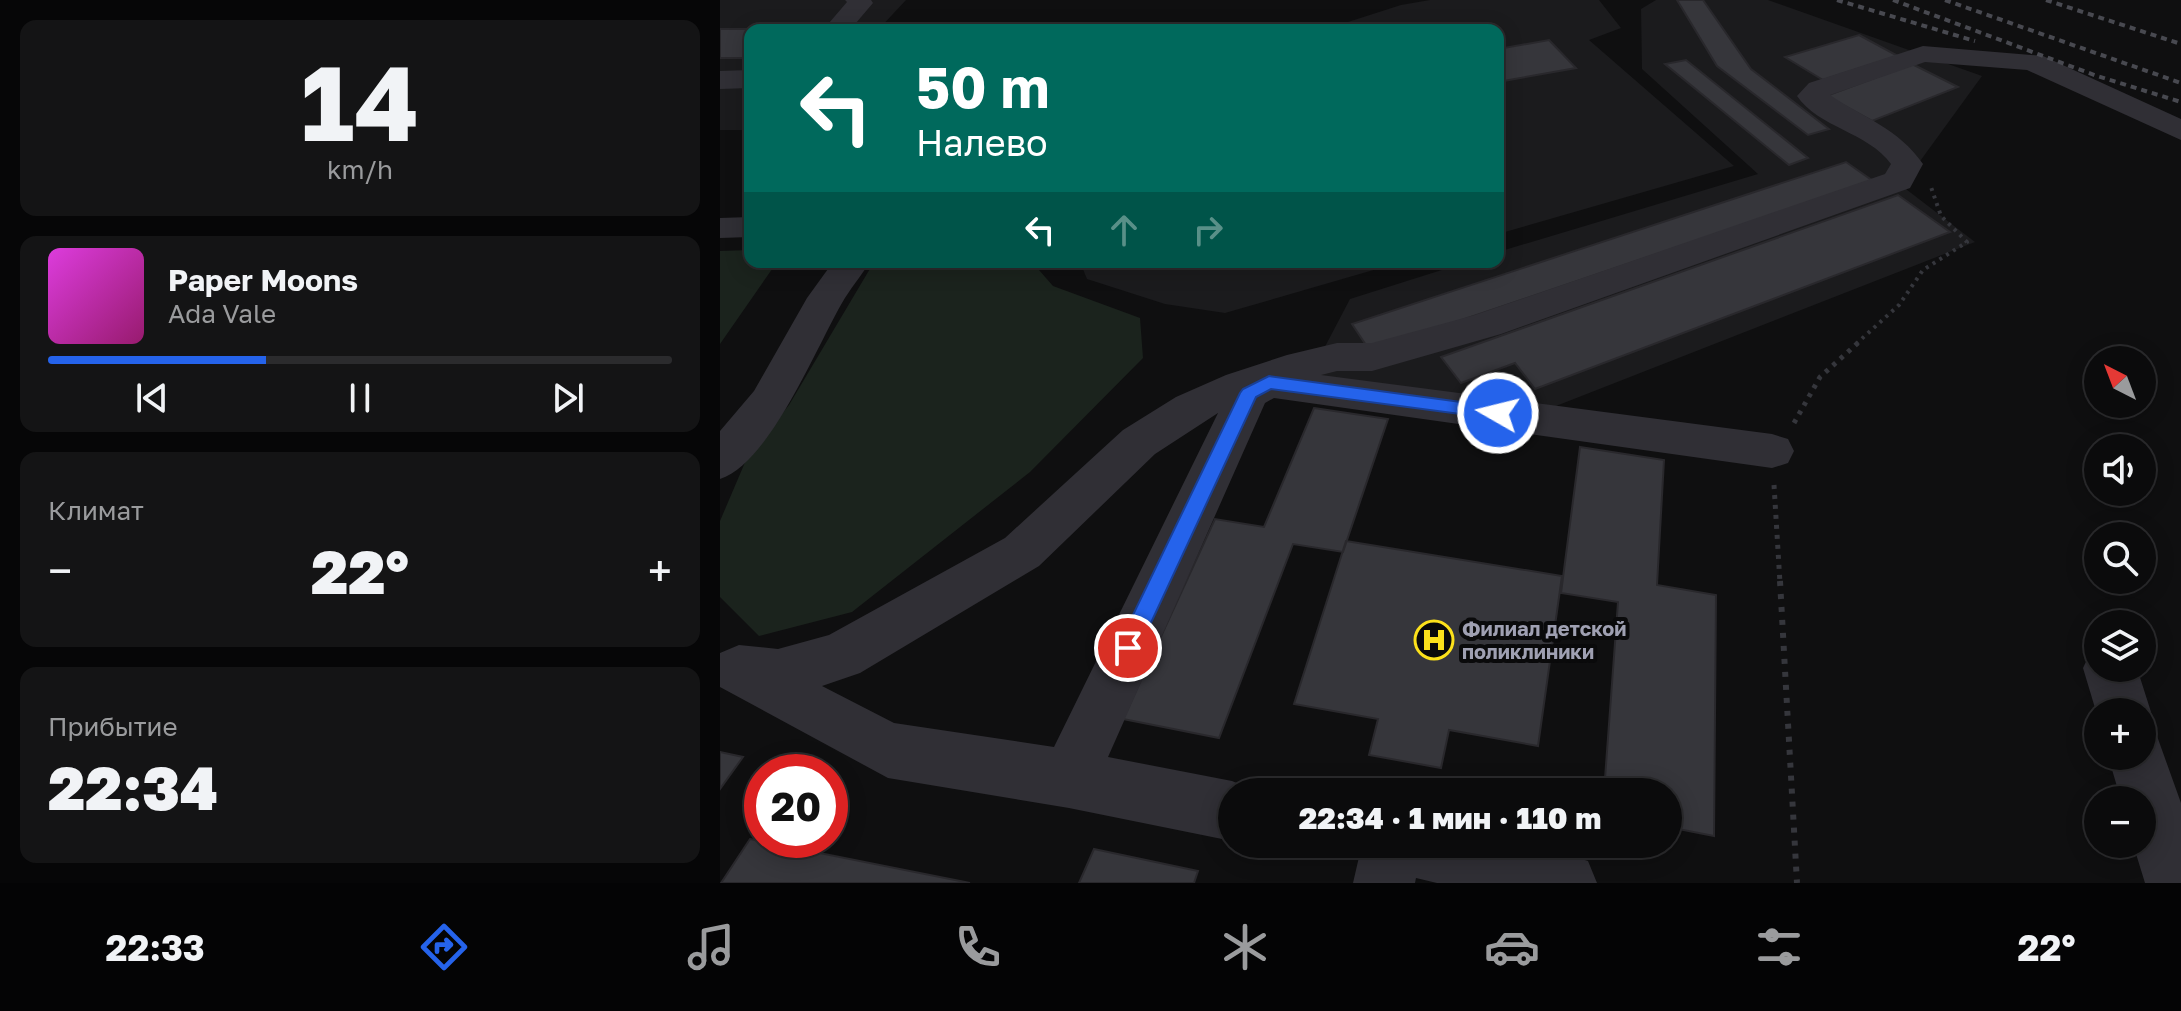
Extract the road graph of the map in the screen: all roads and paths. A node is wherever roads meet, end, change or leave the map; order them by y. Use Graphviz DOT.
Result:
graph roads {
  1 [pos="858,0"];
  2 [pos="841,24"];
  3 [pos="744,79"];
  4 [pos="720,80"];
  5 [pos="2181,131"];
  6 [pos="1903,157"];
  7 [pos="744,227"];
  8 [pos="720,228"];
  9 [pos="848,268"];
  10 [pos="1772,451"];
  11 [pos="720,462"];
  12 [pos="730,660"];
  13 [pos="2141,770"];
  14 [pos="1069,779"];
  15 [pos="1218,808"];
  16 [pos="1390,858"];
  17 [pos="1461,858"];
  18 [pos="1384,883"];
  19 [pos="1566,883"];
  20 [pos="1797,883"];
  21 [pos="2176,883"];
  1 -- 2 [label="lane"];
  3 -- 4 [label="lane"];
  5 -- 6 [label="lane"];
  6 -- 10 [label="path"];
  6 -- 12 [label="lane"];
  7 -- 8 [label="lane"];
  9 -- 11 [label="lane"];
  10 -- 14 [label="lane"];
  10 -- 20 [label="path"];
  12 -- 14 [label="lane"];
  13 -- 21 [label="lane"];
  14 -- 15 [label="lane"];
  16 -- 18 [label="lane"];
  17 -- 19 [label="lane"];
}
